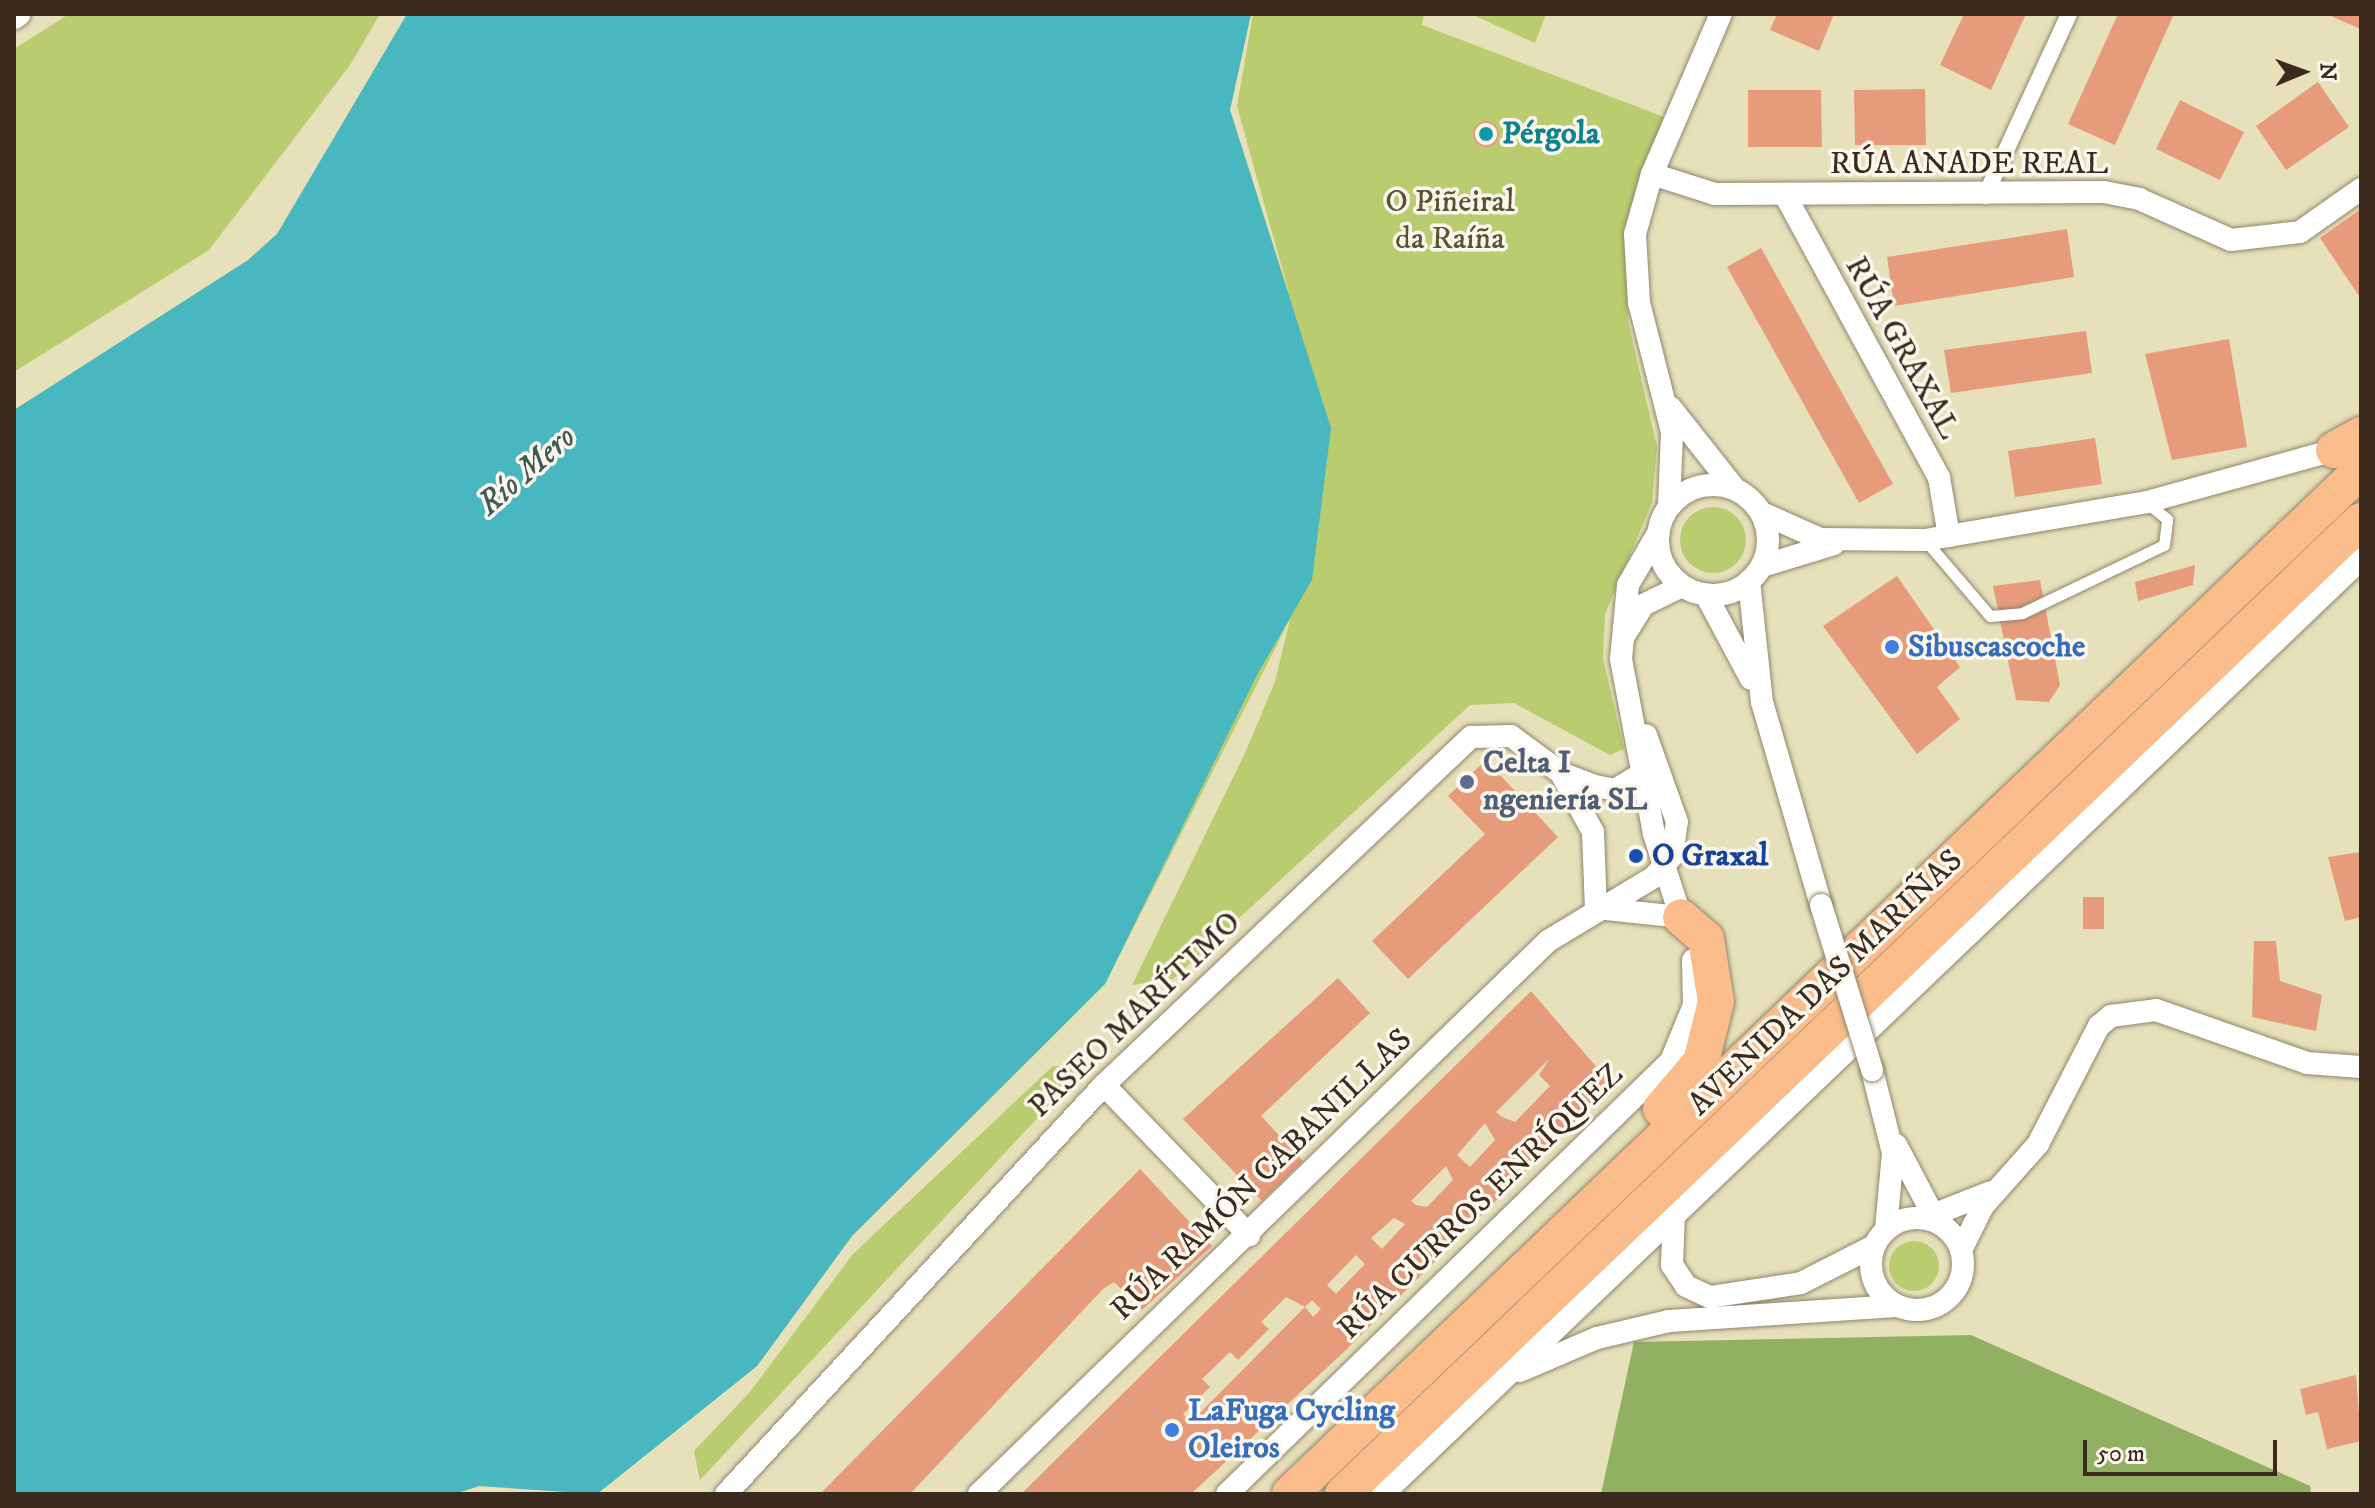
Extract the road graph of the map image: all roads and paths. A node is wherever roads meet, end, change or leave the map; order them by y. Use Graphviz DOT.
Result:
graph roads {
  1 [pos="1721,14"];
  2 [pos="2069,14"];
  3 [pos="1652,174"];
  4 [pos="2361,189"];
  5 [pos="1785,195"];
  6 [pos="1985,196"];
  7 [pos="1667,400"];
  8 [pos="2352,452"];
  9 [pos="1735,489"];
  10 [pos="2147,502"];
  11 [pos="1669,505"];
  12 [pos="1762,513"];
  13 [pos="2361,521"];
  14 [pos="1658,533"];
  15 [pos="1949,536"];
  16 [pos="1925,540"];
  17 [pos="1847,542"];
  18 [pos="2361,559"];
  19 [pos="1756,574"];
  20 [pos="1682,586"];
  21 [pos="1706,595"];
  22 [pos="1622,641"];
  23 [pos="1628,697"];
  24 [pos="1762,702"];
  25 [pos="1561,773"];
  26 [pos="1642,774"];
  27 [pos="1663,868"];
  28 [pos="1596,910"];
  29 [pos="1681,917"];
  30 [pos="2361,1067"];
  31 [pos="1104,1085"];
  32 [pos="1888,1129"];
  33 [pos="1999,1188"];
  34 [pos="1674,1213"];
  35 [pos="1932,1218"];
  36 [pos="1249,1235"];
  37 [pos="1880,1238"];
  38 [pos="1961,1250"];
  39 [pos="1897,1306"];
  40 [pos="1431,1357"];
  41 [pos="1472,1408"];
  42 [pos="726,1494"];
  43 [pos="979,1494"];
  44 [pos="1227,1494"];
  45 [pos="1290,1494"];
  46 [pos="1343,1494"];
  47 [pos="1383,1494"];
  1 -- 3 [label="street"];
  2 -- 6 [label="street"];
  3 -- 5 [label="street, RÚA ANADE REAL"];
  3 -- 7 [label="street"];
  4 -- 6 [label="street, RÚA ANADE REAL"];
  5 -- 6 [label="street, RÚA ANADE REAL"];
  5 -- 15 [label="street, RÚA GRAXAL"];
  7 -- 9 [label="street"];
  7 -- 11 [label="street"];
  8 -- 10 [label="street"];
  8 -- 40 [label="highway, AVENIDA DAS MARIÑAS"];
  9 -- 11 [label="street"];
  9 -- 12 [label="street"];
  10 -- 15 [label="street"];
  10 -- 16 [label="lane"];
  11 -- 14 [label="street"];
  12 -- 17 [label="street"];
  12 -- 19 [label="street"];
  13 -- 46 [label="highway, AVENIDA DAS MARIÑAS"];
  14 -- 20 [label="street"];
  14 -- 22 [label="street"];
  15 -- 16 [label="street"];
  16 -- 17 [label="street"];
  17 -- 19 [label="street"];
  18 -- 34 [label="street"];
  19 -- 21 [label="street"];
  19 -- 24 [label="street"];
  20 -- 21 [label="street"];
  20 -- 22 [label="street"];
  21 -- 24 [label="street"];
  22 -- 23 [label="street"];
  23 -- 26 [label="street, RÚA CURROS ENRÍQUEZ"];
  23 -- 27 [label="street"];
  24 -- 32 [label="street, bridge"];
  25 -- 26 [label="street, PASEO MARÍTIMO"];
  25 -- 28 [label="street"];
  25 -- 31 [label="street, PASEO MARÍTIMO"];
  26 -- 27 [label="street, RÚA CURROS ENRÍQUEZ"];
  27 -- 28 [label="street, RÚA RAMÓN CABANILLAS"];
  27 -- 29 [label="street, RÚA CURROS ENRÍQUEZ"];
  28 -- 29 [label="street"];
  28 -- 36 [label="street, RÚA RAMÓN CABANILLAS"];
  29 -- 40 [label="highway"];
  29 -- 44 [label="street, RÚA CURROS ENRÍQUEZ"];
  30 -- 33 [label="street"];
  31 -- 36 [label="street"];
  31 -- 42 [label="street, PASEO MARÍTIMO"];
  32 -- 35 [label="street"];
  32 -- 37 [label="street"];
  33 -- 35 [label="street"];
  33 -- 38 [label="street"];
  34 -- 37 [label="street"];
  34 -- 41 [label="street"];
  35 -- 37 [label="street"];
  35 -- 38 [label="street"];
  36 -- 43 [label="street, RÚA RAMÓN CABANILLAS"];
  37 -- 39 [label="street"];
  38 -- 39 [label="street"];
  39 -- 41 [label="street"];
  40 -- 45 [label="highway, AVENIDA DAS MARIÑAS"];
  41 -- 47 [label="street"];
}
